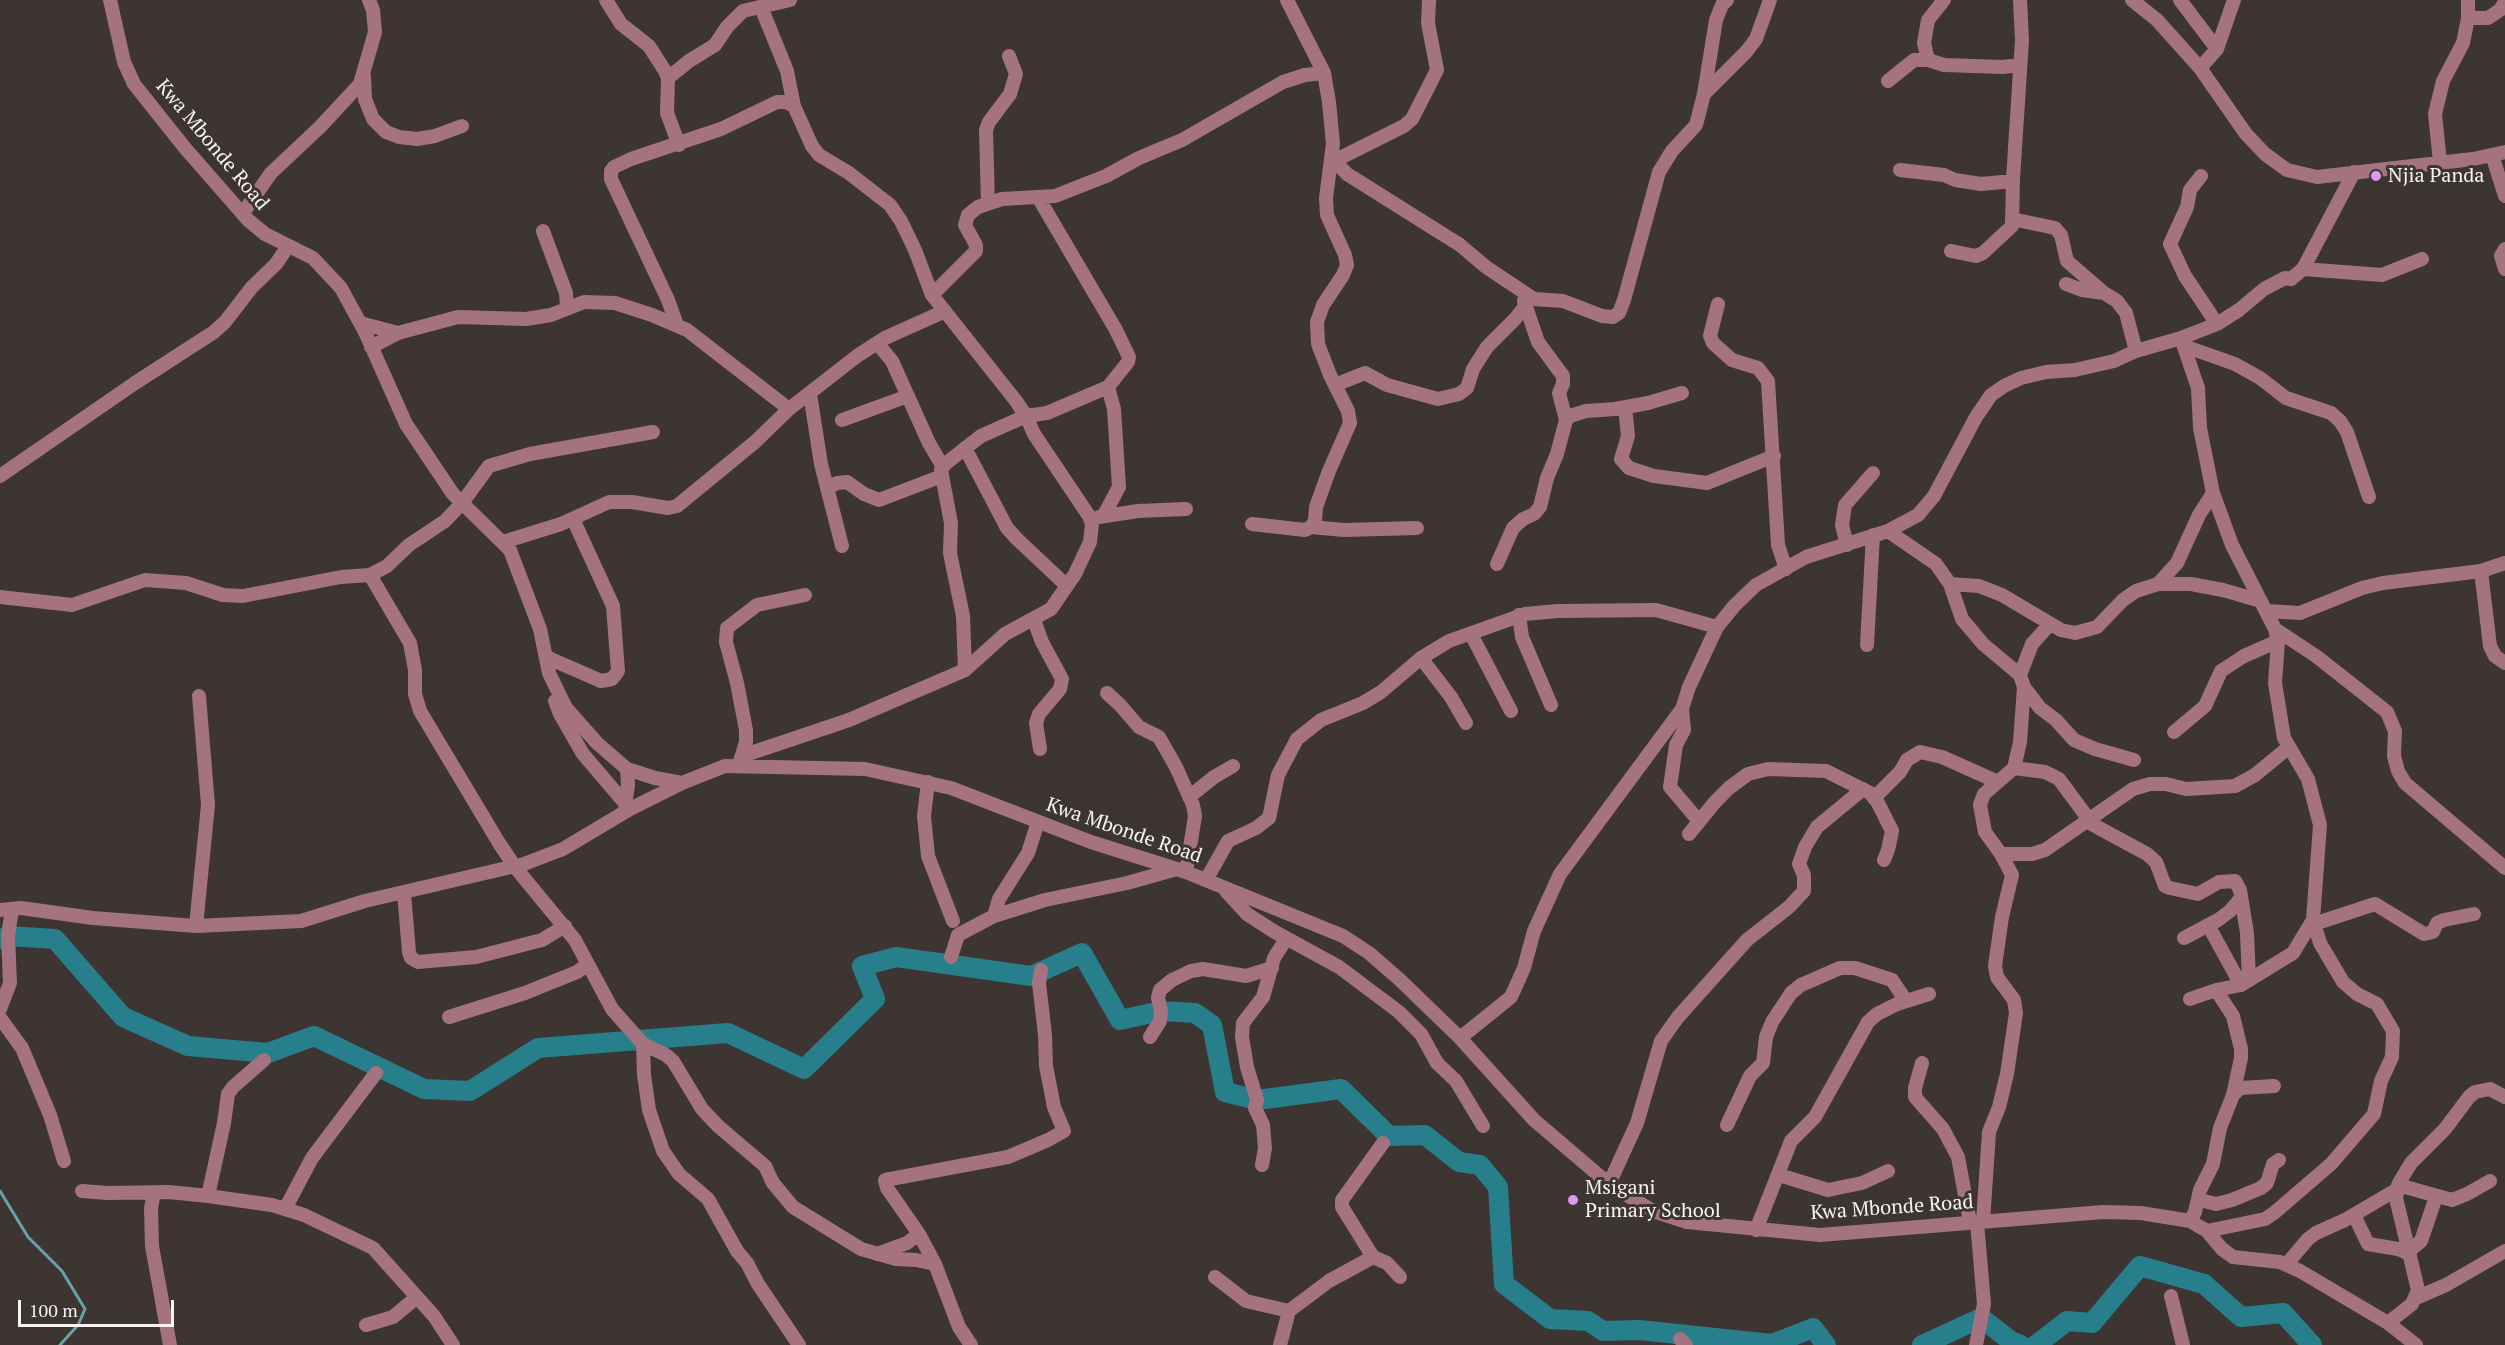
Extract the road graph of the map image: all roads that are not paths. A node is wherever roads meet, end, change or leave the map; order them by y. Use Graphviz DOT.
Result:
graph roads {
  1 [pos="110,0"];
  2 [pos="369,0"];
  3 [pos="606,0"];
  4 [pos="790,0"];
  5 [pos="1287,0"];
  6 [pos="1429,0"];
  7 [pos="1727,0"];
  8 [pos="1770,0"];
  9 [pos="1944,0"];
  10 [pos="2020,0"];
  11 [pos="2132,0"];
  12 [pos="2180,0"];
  13 [pos="2234,0"];
  14 [pos="2468,0"];
  15 [pos="2505,2"];
  16 [pos="761,7"];
  17 [pos="2468,18"];
  18 [pos="2217,49"];
  19 [pos="1009,56"];
  20 [pos="1928,60"];
  21 [pos="2020,65"];
  22 [pos="2200,68"];
  23 [pos="1324,73"];
  24 [pos="364,76"];
  25 [pos="668,78"];
  26 [pos="1888,81"];
  27 [pos="1704,94"];
  28 [pos="794,106"];
  29 [pos="462,126"];
  30 [pos="679,145"];
  31 [pos="2498,153"];
  32 [pos="1333,160"];
  33 [pos="2440,162"];
  34 [pos="1900,170"];
  35 [pos="2354,172"];
  36 [pos="2201,176"];
  37 [pos="2013,181"];
  38 [pos="1038,196"];
  39 [pos="2505,196"];
  40 [pos="988,204"];
  41 [pos="243,213"];
  42 [pos="2012,219"];
  43 [pos="543,231"];
  44 [pos="288,246"];
  45 [pos="2505,249"];
  46 [pos="1951,251"];
  47 [pos="2422,259"];
  48 [pos="2303,269"];
  49 [pos="2505,269"];
  50 [pos="2066,284"];
  51 [pos="1520,291"];
  52 [pos="2104,293"];
  53 [pos="932,295"];
  54 [pos="1718,304"];
  55 [pos="1526,305"];
  56 [pos="567,307"];
  57 [pos="945,311"];
  58 [pos="360,323"];
  59 [pos="2217,324"];
  60 [pos="676,326"];
  61 [pos="398,333"];
  62 [pos="2183,342"];
  63 [pos="878,343"];
  64 [pos="371,347"];
  65 [pos="2136,351"];
  66 [pos="1335,385"];
  67 [pos="1108,387"];
  68 [pos="1683,393"];
  69 [pos="810,394"];
  70 [pos="908,396"];
  71 [pos="1625,407"];
  72 [pos="789,409"];
  73 [pos="1026,416"];
  74 [pos="842,420"];
  75 [pos="1566,420"];
  76 [pos="653,432"];
  77 [pos="965,448"];
  78 [pos="1774,456"];
  79 [pos="942,471"];
  80 [pos="1873,473"];
  81 [pos="0,476"];
  82 [pos="827,488"];
  83 [pos="2213,493"];
  84 [pos="2369,497"];
  85 [pos="462,503"];
  86 [pos="1186,509"];
  87 [pos="1097,517"];
  88 [pos="573,519"];
  89 [pos="1252,524"];
  90 [pos="1311,527"];
  91 [pos="1417,528"];
  92 [pos="1888,531"];
  93 [pos="1873,535"];
  94 [pos="503,542"];
  95 [pos="1847,545"];
  96 [pos="842,546"];
  97 [pos="2505,563"];
  98 [pos="1497,564"];
  99 [pos="1786,568"];
  100 [pos="2481,571"];
  101 [pos="370,575"];
  102 [pos="1950,584"];
  103 [pos="2158,584"];
  104 [pos="1067,586"];
  105 [pos="805,595"];
  106 [pos="0,597"];
  107 [pos="2264,606"];
  108 [pos="1519,615"];
  109 [pos="1034,620"];
  110 [pos="2050,624"];
  111 [pos="1718,627"];
  112 [pos="1471,634"];
  113 [pos="2276,635"];
  114 [pos="1867,645"];
  115 [pos="546,657"];
  116 [pos="1421,658"];
  117 [pos="2505,663"];
  118 [pos="965,670"];
  119 [pos="549,673"];
  120 [pos="2022,681"];
  121 [pos="1107,693"];
  122 [pos="199,696"];
  123 [pos="1551,705"];
  124 [pos="1682,709"];
  125 [pos="1511,711"];
  126 [pos="1466,723"];
  127 [pos="2174,732"];
  128 [pos="2289,747"];
  129 [pos="1040,749"];
  130 [pos="740,760"];
  131 [pos="2134,760"];
  132 [pos="1233,766"];
  133 [pos="2014,768"];
  134 [pos="627,769"];
  135 [pos="928,782"];
  136 [pos="1998,782"];
  137 [pos="682,783"];
  138 [pos="1868,793"];
  139 [pos="1189,797"];
  140 [pos="628,807"];
  141 [pos="1698,820"];
  142 [pos="2089,821"];
  143 [pos="1038,822"];
  144 [pos="1689,834"];
  145 [pos="2001,854"];
  146 [pos="1884,860"];
  147 [pos="515,867"];
  148 [pos="2505,867"];
  149 [pos="1181,871"];
  150 [pos="1206,879"];
  151 [pos="1222,887"];
  152 [pos="404,893"];
  153 [pos="2241,898"];
  154 [pos="6,909"];
  155 [pos="2474,914"];
  156 [pos="994,916"];
  157 [pos="953,921"];
  158 [pos="2313,922"];
  159 [pos="2208,925"];
  160 [pos="196,926"];
  161 [pos="565,926"];
  162 [pos="2184,938"];
  163 [pos="1286,939"];
  164 [pos="951,957"];
  165 [pos="588,964"];
  166 [pos="1272,968"];
  167 [pos="1041,970"];
  168 [pos="2245,983"];
  169 [pos="2216,990"];
  170 [pos="1929,994"];
  171 [pos="2190,999"];
  172 [pos="1906,1001"];
  173 [pos="0,1009"];
  174 [pos="448,1017"];
  175 [pos="0,1018"];
  176 [pos="1150,1037"];
  177 [pos="1460,1038"];
  178 [pos="643,1044"];
  179 [pos="264,1060"];
  180 [pos="1922,1063"];
  181 [pos="376,1073"];
  182 [pos="2274,1086"];
  183 [pos="2233,1095"];
  184 [pos="2505,1097"];
  185 [pos="1727,1125"];
  186 [pos="1483,1126"];
  187 [pos="1383,1143"];
  188 [pos="2279,1160"];
  189 [pos="64,1161"];
  190 [pos="1262,1165"];
  191 [pos="1887,1171"];
  192 [pos="1779,1174"];
  193 [pos="2490,1181"];
  194 [pos="1609,1184"];
  195 [pos="2397,1188"];
  196 [pos="82,1191"];
  197 [pos="154,1193"];
  198 [pos="208,1196"];
  199 [pos="2436,1197"];
  200 [pos="2200,1200"];
  201 [pos="285,1209"];
  202 [pos="2354,1215"];
  203 [pos="2190,1221"];
  204 [pos="1977,1222"];
  205 [pos="1756,1230"];
  206 [pos="2207,1231"];
  207 [pos="919,1233"];
  208 [pos="2505,1251"];
  209 [pos="2410,1252"];
  210 [pos="877,1254"];
  211 [pos="1373,1257"];
  212 [pos="935,1264"];
  213 [pos="2286,1265"];
  214 [pos="1215,1277"];
  215 [pos="1400,1277"];
  216 [pos="2171,1296"];
  217 [pos="417,1297"];
  218 [pos="2416,1298"];
  219 [pos="1289,1311"];
  220 [pos="2388,1323"];
  221 [pos="366,1325"];
  222 [pos="170,1345"];
  223 [pos="453,1345"];
  224 [pos="799,1345"];
  225 [pos="971,1345"];
  226 [pos="1280,1345"];
  227 [pos="1976,1345"];
  228 [pos="2183,1345"];
  229 [pos="2416,1345"];
  1 -- 41 [label="street, Kwa Mbonde Road"];
  2 -- 24 [label="street"];
  3 -- 25 [label="street"];
  4 -- 16 [label="street"];
  5 -- 23 [label="street"];
  6 -- 32 [label="street"];
  7 -- 27 [label="street"];
  8 -- 27 [label="street"];
  9 -- 20 [label="street"];
  10 -- 21 [label="street"];
  11 -- 22 [label="street"];
  12 -- 18 [label="street"];
  13 -- 18 [label="street"];
  14 -- 17 [label="street"];
  15 -- 17 [label="street"];
  16 -- 25 [label="street"];
  16 -- 28 [label="street"];
  17 -- 33 [label="street"];
  18 -- 22 [label="street"];
  19 -- 40 [label="street"];
  20 -- 21 [label="street"];
  20 -- 26 [label="street"];
  21 -- 37 [label="street"];
  22 -- 35 [label="street"];
  23 -- 32 [label="street"];
  23 -- 38 [label="street"];
  24 -- 29 [label="street"];
  24 -- 41 [label="street"];
  25 -- 30 [label="street"];
  27 -- 51 [label="street"];
  28 -- 30 [label="street"];
  28 -- 53 [label="street"];
  30 -- 60 [label="street"];
  31 -- 33 [label="street"];
  31 -- 39 [label="street"];
  32 -- 51 [label="street"];
  32 -- 66 [label="street"];
  33 -- 35 [label="street"];
  34 -- 37 [label="street"];
  35 -- 48 [label="street"];
  36 -- 59 [label="street"];
  37 -- 42 [label="street"];
  38 -- 40 [label="street"];
  38 -- 67 [label="street"];
  40 -- 53 [label="street"];
  41 -- 44 [label="street, Kwa Mbonde Road"];
  42 -- 46 [label="street"];
  42 -- 52 [label="street"];
  43 -- 56 [label="street"];
  44 -- 58 [label="street, Kwa Mbonde Road"];
  44 -- 81 [label="street"];
  45 -- 49 [label="street"];
  47 -- 48 [label="street"];
  48 -- 59 [label="street"];
  50 -- 52 [label="street"];
  51 -- 55 [label="street"];
  52 -- 65 [label="street"];
  53 -- 57 [label="street"];
  54 -- 78 [label="street"];
  55 -- 66 [label="street"];
  55 -- 75 [label="street"];
  56 -- 60 [label="street"];
  56 -- 61 [label="street"];
  57 -- 63 [label="street"];
  57 -- 73 [label="street"];
  58 -- 61 [label="street"];
  58 -- 64 [label="street, Kwa Mbonde Road"];
  59 -- 62 [label="street"];
  60 -- 72 [label="street"];
  61 -- 64 [label="street"];
  62 -- 65 [label="street"];
  62 -- 83 [label="street"];
  62 -- 84 [label="street"];
  63 -- 69 [label="street"];
  63 -- 70 [label="street"];
  64 -- 85 [label="street, Kwa Mbonde Road"];
  65 -- 92 [label="street"];
  66 -- 90 [label="street"];
  67 -- 73 [label="street"];
  67 -- 87 [label="street"];
  68 -- 71 [label="street"];
  69 -- 72 [label="street"];
  69 -- 82 [label="street"];
  70 -- 74 [label="street"];
  70 -- 79 [label="street"];
  71 -- 75 [label="street"];
  71 -- 78 [label="street"];
  72 -- 88 [label="street"];
  73 -- 77 [label="street"];
  73 -- 87 [label="street"];
  75 -- 98 [label="street"];
  76 -- 85 [label="street"];
  77 -- 79 [label="street"];
  77 -- 104 [label="street"];
  78 -- 99 [label="street"];
  79 -- 82 [label="street"];
  79 -- 118 [label="street"];
  80 -- 95 [label="street"];
  82 -- 96 [label="street"];
  83 -- 103 [label="street"];
  83 -- 107 [label="street"];
  85 -- 94 [label="street, Kwa Mbonde Road"];
  85 -- 101 [label="street"];
  86 -- 87 [label="street"];
  87 -- 104 [label="street"];
  88 -- 94 [label="street"];
  88 -- 115 [label="street"];
  89 -- 90 [label="street"];
  90 -- 91 [label="street"];
  92 -- 93 [label="street"];
  92 -- 102 [label="street"];
  93 -- 95 [label="street"];
  93 -- 114 [label="street"];
  94 -- 115 [label="street, Kwa Mbonde Road"];
  95 -- 99 [label="street"];
  97 -- 100 [label="street"];
  99 -- 111 [label="street"];
  100 -- 107 [label="street"];
  100 -- 117 [label="street"];
  101 -- 106 [label="street"];
  101 -- 147 [label="street"];
  102 -- 110 [label="street"];
  102 -- 120 [label="street"];
  103 -- 107 [label="street"];
  103 -- 110 [label="street"];
  104 -- 109 [label="street"];
  105 -- 130 [label="street"];
  107 -- 113 [label="street"];
  108 -- 111 [label="street"];
  108 -- 112 [label="street"];
  108 -- 123 [label="street"];
  109 -- 118 [label="street"];
  109 -- 129 [label="street"];
  110 -- 120 [label="street"];
  111 -- 124 [label="street"];
  112 -- 116 [label="street"];
  112 -- 125 [label="street"];
  113 -- 127 [label="street"];
  113 -- 128 [label="street"];
  113 -- 148 [label="street"];
  115 -- 119 [label="street, Kwa Mbonde Road"];
  116 -- 126 [label="street"];
  116 -- 150 [label="street"];
  118 -- 130 [label="street"];
  119 -- 134 [label="street, Kwa Mbonde Road"];
  119 -- 140 [label="street"];
  120 -- 131 [label="street"];
  120 -- 133 [label="street"];
  121 -- 139 [label="street"];
  122 -- 160 [label="street"];
  124 -- 141 [label="street"];
  124 -- 177 [label="street"];
  128 -- 142 [label="street"];
  128 -- 158 [label="street"];
  130 -- 135 [label="street, Kwa Mbonde Road"];
  130 -- 137 [label="street, Kwa Mbonde Road"];
  132 -- 139 [label="street"];
  133 -- 136 [label="street"];
  133 -- 142 [label="street"];
  134 -- 137 [label="street, Kwa Mbonde Road"];
  134 -- 140 [label="street"];
  135 -- 143 [label="street, Kwa Mbonde Road"];
  135 -- 157 [label="street"];
  136 -- 138 [label="street"];
  136 -- 145 [label="street"];
  137 -- 140 [label="street"];
  138 -- 141 [label="street"];
  138 -- 146 [label="street"];
  138 -- 194 [label="street"];
  139 -- 149 [label="street"];
  140 -- 147 [label="street"];
  141 -- 144 [label="street"];
  142 -- 145 [label="street"];
  142 -- 153 [label="street"];
  143 -- 149 [label="street, Kwa Mbonde Road"];
  143 -- 156 [label="street"];
  145 -- 204 [label="street"];
  147 -- 152 [label="street"];
  147 -- 161 [label="street"];
  149 -- 150 [label="street, Kwa Mbonde Road"];
  149 -- 156 [label="street"];
  150 -- 151 [label="street, Kwa Mbonde Road"];
  151 -- 163 [label="street"];
  151 -- 177 [label="street, Kwa Mbonde Road"];
  152 -- 160 [label="street"];
  152 -- 161 [label="street"];
  153 -- 159 [label="street"];
  153 -- 168 [label="street"];
  154 -- 160 [label="street"];
  154 -- 173 [label="street"];
  155 -- 158 [label="street"];
  156 -- 164 [label="street"];
  158 -- 168 [label="street"];
  158 -- 206 [label="street"];
  159 -- 162 [label="street"];
  159 -- 168 [label="street"];
  161 -- 165 [label="street"];
  163 -- 166 [label="street"];
  163 -- 186 [label="street"];
  165 -- 174 [label="street"];
  165 -- 178 [label="street"];
  166 -- 176 [label="street"];
  166 -- 190 [label="street"];
  167 -- 207 [label="street"];
  168 -- 169 [label="street"];
  169 -- 171 [label="street"];
  169 -- 183 [label="street"];
  170 -- 172 [label="street"];
  172 -- 185 [label="street"];
  172 -- 192 [label="street"];
  175 -- 189 [label="street"];
  177 -- 194 [label="street, Kwa Mbonde Road"];
  178 -- 210 [label="street"];
  178 -- 224 [label="street"];
  179 -- 198 [label="street"];
  180 -- 204 [label="street"];
  181 -- 201 [label="street"];
  182 -- 183 [label="street"];
  183 -- 200 [label="street"];
  184 -- 195 [label="street"];
  187 -- 211 [label="street"];
  188 -- 200 [label="street"];
  191 -- 192 [label="street"];
  192 -- 205 [label="street"];
  193 -- 199 [label="street"];
  194 -- 205 [label="street, Kwa Mbonde Road"];
  195 -- 199 [label="street"];
  195 -- 202 [label="street"];
  195 -- 209 [label="street"];
  196 -- 197 [label="street"];
  197 -- 198 [label="street"];
  197 -- 222 [label="street"];
  198 -- 201 [label="street"];
  199 -- 209 [label="street"];
  200 -- 203 [label="street"];
  201 -- 217 [label="street"];
  202 -- 209 [label="street"];
  202 -- 213 [label="street"];
  203 -- 204 [label="street, Kwa Mbonde Road"];
  203 -- 206 [label="street, Kwa Mbonde Road"];
  204 -- 205 [label="street, Kwa Mbonde Road"];
  204 -- 227 [label="street"];
  206 -- 213 [label="street, Kwa Mbonde Road"];
  207 -- 210 [label="street"];
  207 -- 212 [label="street"];
  208 -- 218 [label="street"];
  209 -- 218 [label="street"];
  210 -- 212 [label="street"];
  211 -- 215 [label="street"];
  211 -- 219 [label="street"];
  212 -- 225 [label="street"];
  213 -- 220 [label="street, Kwa Mbonde Road"];
  214 -- 219 [label="street"];
  216 -- 228 [label="street"];
  217 -- 221 [label="street"];
  217 -- 223 [label="street"];
  218 -- 220 [label="street"];
  219 -- 226 [label="street"];
  220 -- 229 [label="street, Kwa Mbonde Road"];
}
